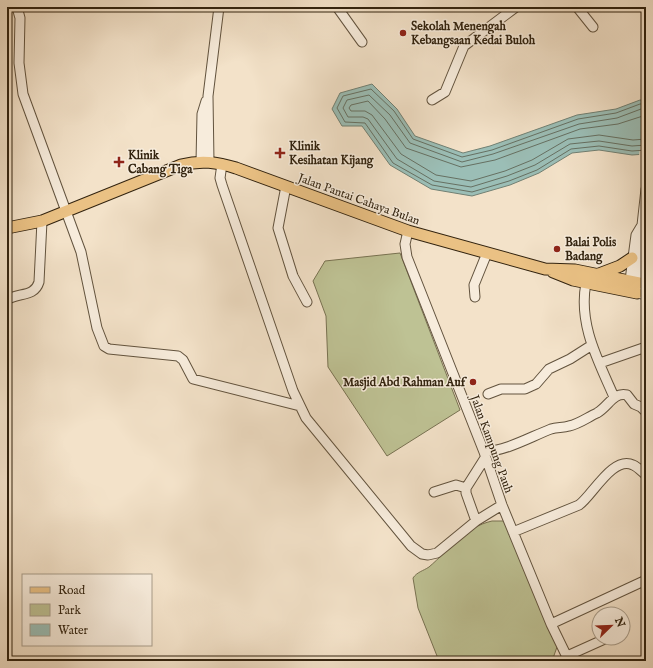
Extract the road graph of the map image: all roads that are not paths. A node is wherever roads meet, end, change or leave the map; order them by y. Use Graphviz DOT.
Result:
graph roads {
  1 [pos="17,7"];
  2 [pos="219,7"];
  3 [pos="337,7"];
  4 [pos="516,7"];
  5 [pos="577,7"];
  6 [pos="593,27"];
  7 [pos="362,42"];
  8 [pos="432,100"];
  9 [pos="205,162"];
  10 [pos="222,164"];
  11 [pos="286,186"];
  12 [pos="646,189"];
  13 [pos="68,212"];
  14 [pos="42,221"];
  15 [pos="642,225"];
  16 [pos="7,228"];
  17 [pos="408,231"];
  18 [pos="643,249"];
  19 [pos="487,253"];
  20 [pos="632,258"];
  21 [pos="646,262"];
  22 [pos="589,278"];
  23 [pos="638,288"];
  24 [pos="475,297"];
  25 [pos="7,300"];
  26 [pos="307,302"];
  27 [pos="592,345"];
  28 [pos="646,347"];
  29 [pos="600,363"];
  30 [pos="488,394"];
  31 [pos="614,397"];
  32 [pos="300,406"];
  33 [pos="646,412"];
  34 [pos="484,455"];
  35 [pos="646,475"];
  36 [pos="466,488"];
  37 [pos="434,492"];
  38 [pos="502,505"];
  39 [pos="476,521"];
  40 [pos="513,532"];
  41 [pos="646,580"];
  42 [pos="551,624"];
  43 [pos="593,646"];
  44 [pos="568,660"];
  1 -- 13 [label="street"];
  2 -- 9 [label="street"];
  3 -- 7 [label="street"];
  4 -- 8 [label="street"];
  5 -- 6 [label="street"];
  9 -- 10 [label="main road, Jalan Pantai Cahaya Bulan"];
  9 -- 13 [label="main road, Jalan Pantai Cahaya Bulan"];
  10 -- 11 [label="main road, Jalan Pantai Cahaya Bulan"];
  10 -- 32 [label="street"];
  11 -- 17 [label="main road, Jalan Pantai Cahaya Bulan"];
  11 -- 26 [label="street"];
  12 -- 15 [label="street"];
  13 -- 14 [label="main road, Jalan Pantai Cahaya Bulan"];
  13 -- 32 [label="street"];
  14 -- 16 [label="main road, Jalan Pantai Cahaya Bulan"];
  14 -- 25 [label="street"];
  15 -- 18 [label="street"];
  15 -- 20 [label="street"];
  17 -- 19 [label="main road, Jalan Pantai Cahaya Bulan"];
  17 -- 34 [label="street, Jalan Kampung Pauh"];
  18 -- 21 [label="street"];
  18 -- 23 [label="street"];
  19 -- 22 [label="main road, Jalan Pantai Cahaya Bulan"];
  19 -- 24 [label="street"];
  20 -- 22 [label="main road"];
  20 -- 23 [label="street"];
  22 -- 23 [label="main road, Jalan Pantai Cahaya Bulan"];
  22 -- 27 [label="street"];
  27 -- 29 [label="street"];
  27 -- 30 [label="street"];
  28 -- 29 [label="street"];
  29 -- 31 [label="street"];
  31 -- 33 [label="street"];
  31 -- 34 [label="street"];
  32 -- 39 [label="street"];
  34 -- 36 [label="street"];
  34 -- 38 [label="street, Jalan Kampung Pauh"];
  35 -- 40 [label="street"];
  36 -- 37 [label="street"];
  36 -- 39 [label="street"];
  38 -- 39 [label="street"];
  38 -- 40 [label="street, Jalan Kampung Pauh"];
  40 -- 42 [label="street, Jalan Kampung Pauh"];
  41 -- 42 [label="street"];
  42 -- 44 [label="street, Jalan Kampung Pauh"];
  43 -- 44 [label="street"];
}
